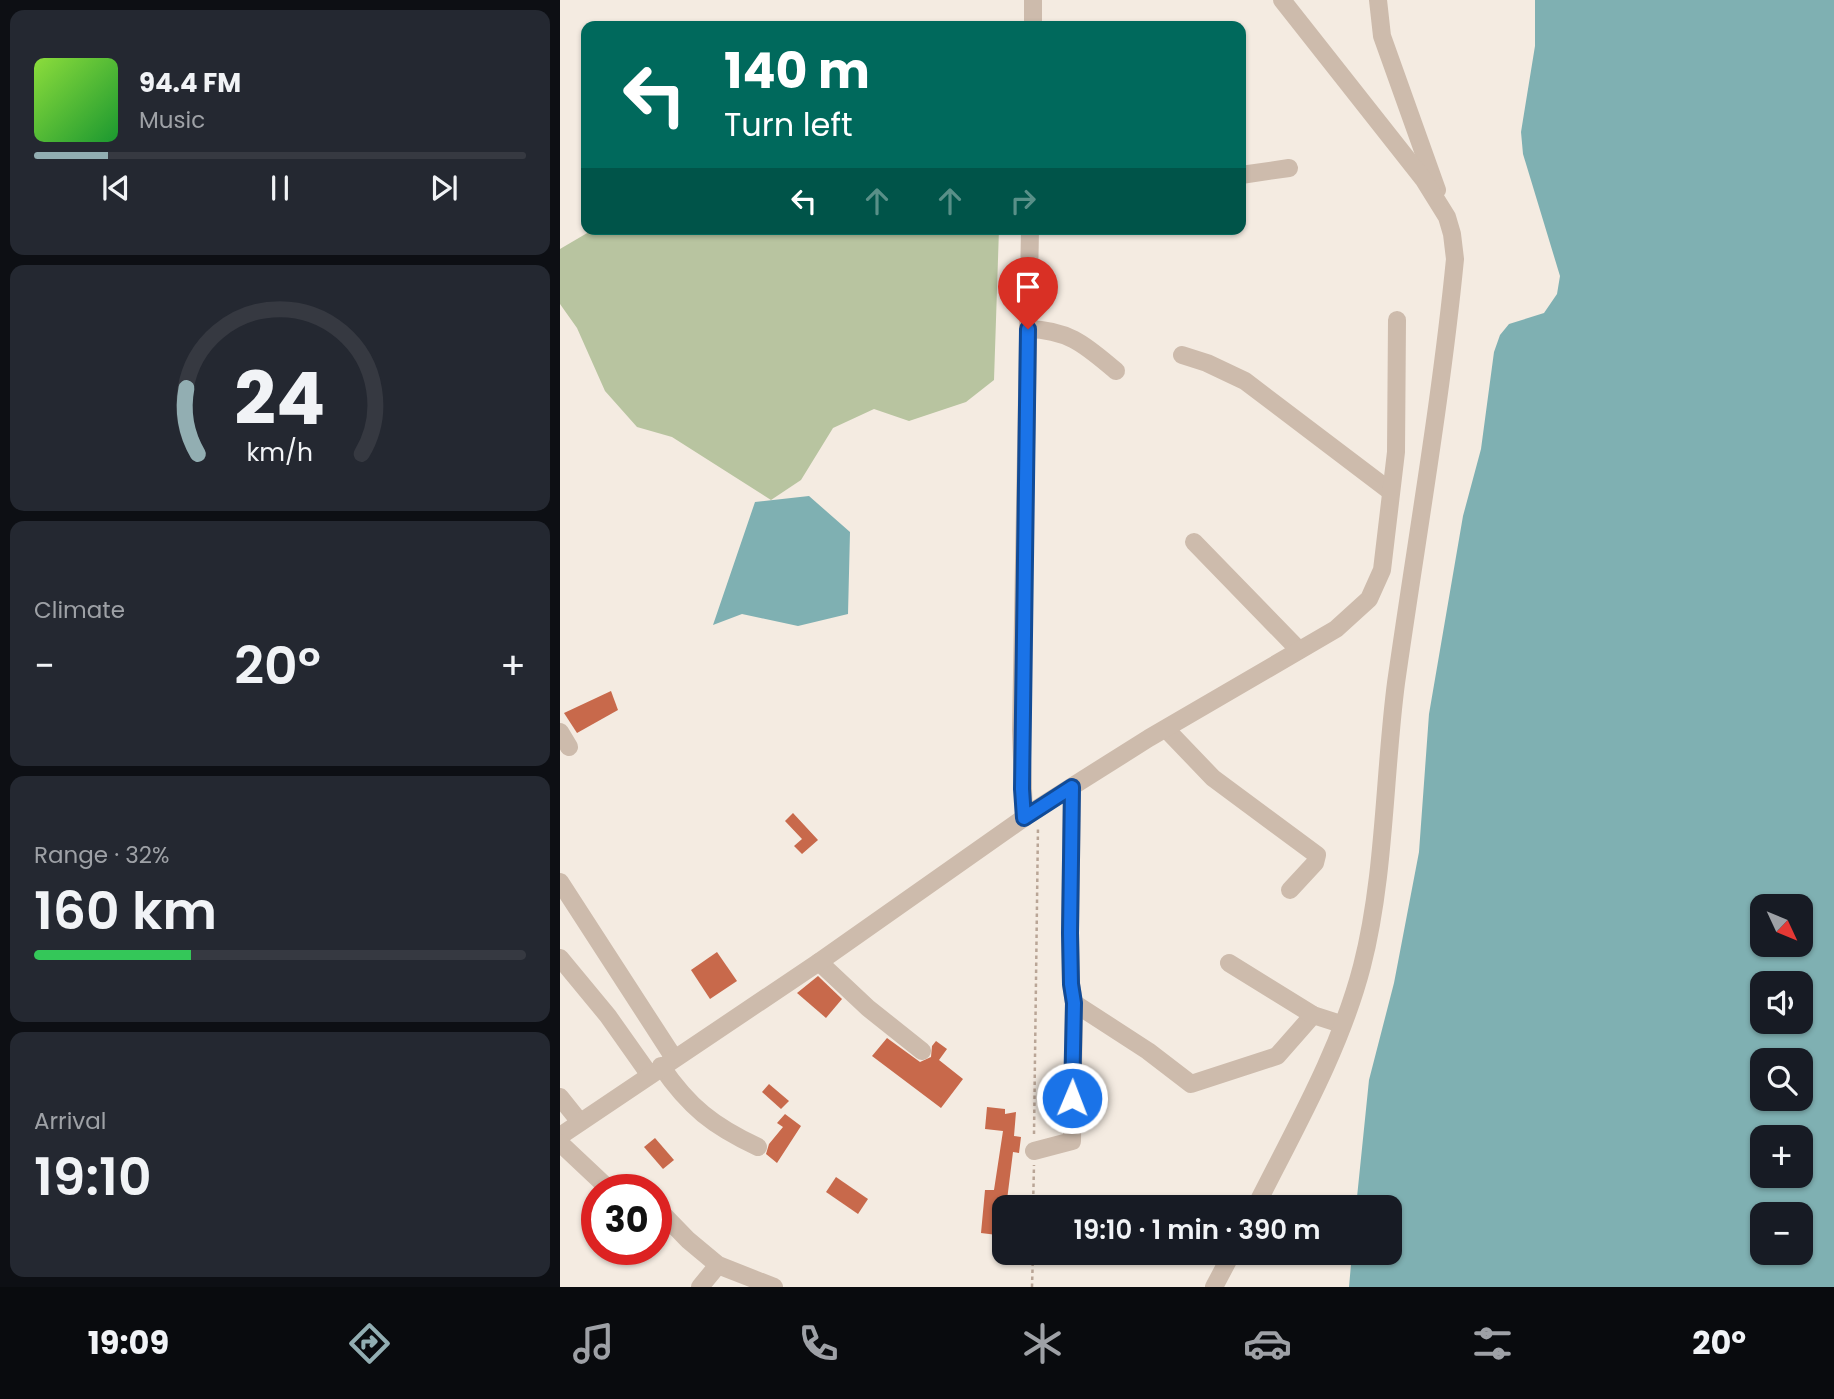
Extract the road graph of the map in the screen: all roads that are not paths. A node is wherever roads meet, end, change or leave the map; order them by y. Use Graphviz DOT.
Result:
graph roads {
  1 [pos="1034,0"];
  2 [pos="1282,0"];
  3 [pos="1378,0"];
  4 [pos="1033,21"];
  5 [pos="1289,168"];
  6 [pos="1246,174"];
  7 [pos="1436,197"];
  8 [pos="1030,235"];
  9 [pos="1397,320"];
  10 [pos="1028,329"];
  11 [pos="1182,355"];
  12 [pos="1116,371"];
  13 [pos="1391,491"];
  14 [pos="1194,542"];
  15 [pos="1299,650"];
  16 [pos="1166,729"];
  17 [pos="1072,787"];
  18 [pos="1031,813"];
  19 [pos="560,882"];
  20 [pos="1290,890"];
  21 [pos="560,958"];
  22 [pos="820,962"];
  23 [pos="1229,963"];
  24 [pos="1074,1003"];
  25 [pos="1313,1015"];
  26 [pos="1341,1024"];
  27 [pos="922,1051"];
  28 [pos="661,1066"];
  29 [pos="560,1097"];
  30 [pos="580,1122"];
  31 [pos="560,1136"];
  32 [pos="560,1143"];
  33 [pos="758,1147"];
  34 [pos="1034,1151"];
  35 [pos="593,1174"];
  36 [pos="1262,1195"];
  37 [pos="672,1224"];
  38 [pos="718,1265"];
  39 [pos="1226,1265"];
  40 [pos="700,1287"];
  41 [pos="774,1287"];
  42 [pos="1214,1287"];
  1 -- 4 [label="street"];
  2 -- 7 [label="street"];
  3 -- 7 [label="street"];
  5 -- 6 [label="street"];
  7 -- 26 [label="street"];
  8 -- 10 [label="street"];
  9 -- 13 [label="street"];
  10 -- 12 [label="street"];
  10 -- 18 [label="street"];
  11 -- 13 [label="street"];
  13 -- 15 [label="street"];
  14 -- 15 [label="street"];
  15 -- 16 [label="street"];
  16 -- 17 [label="street"];
  16 -- 20 [label="street"];
  17 -- 18 [label="street"];
  17 -- 24 [label="street"];
  18 -- 22 [label="street"];
  19 -- 28 [label="street"];
  21 -- 28 [label="street"];
  22 -- 27 [label="street"];
  22 -- 28 [label="street"];
  23 -- 25 [label="street"];
  24 -- 25 [label="street"];
  24 -- 34 [label="street"];
  25 -- 26 [label="street"];
  26 -- 36 [label="street"];
  28 -- 30 [label="street"];
  28 -- 33 [label="street"];
  29 -- 30 [label="street"];
  30 -- 31 [label="street"];
  32 -- 35 [label="street"];
  37 -- 38 [label="street"];
  38 -- 40 [label="street"];
  38 -- 41 [label="street"];
  39 -- 42 [label="street"];
}
